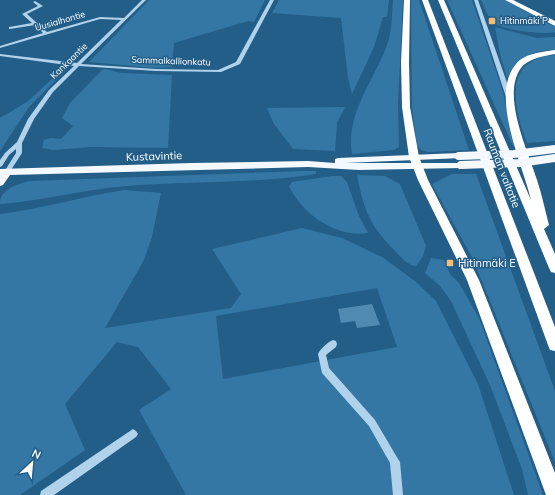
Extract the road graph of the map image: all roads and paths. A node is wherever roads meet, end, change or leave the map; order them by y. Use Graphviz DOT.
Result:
graph roads {
  1 [pos="144,0"];
  2 [pos="272,0"];
  3 [pos="407,0"];
  4 [pos="425,0"];
  5 [pos="440,0"];
  6 [pos="476,0"];
  7 [pos="508,0"];
  8 [pos="35,2"];
  9 [pos="125,19"];
  10 [pos="35,24"];
  11 [pos="555,24"];
  12 [pos="10,28"];
  13 [pos="46,33"];
  14 [pos="0,47"];
  15 [pos="555,52"];
  16 [pos="0,54"];
  17 [pos="79,64"];
  18 [pos="508,96"];
  19 [pos="19,143"];
  20 [pos="555,149"];
  21 [pos="555,158"];
  22 [pos="415,162"];
  23 [pos="0,165"];
  24 [pos="3,172"];
  25 [pos="0,183"];
  26 [pos="550,256"];
  27 [pos="555,268"];
  28 [pos="333,344"];
  29 [pos="555,345"];
  30 [pos="133,434"];
  31 [pos="45,495"];
  32 [pos="398,495"];
  33 [pos="554,495"];
  1 -- 9 [label="street, Kankaantie"];
  2 -- 17 [label="street, Sammalkallionkatu"];
  3 -- 22 [label="highway"];
  4 -- 29 [label="highway, Rauman valtatie"];
  5 -- 26 [label="highway, Rauman valtatie"];
  6 -- 18 [label="street"];
  7 -- 11 [label="highway"];
  8 -- 10 [label="street"];
  9 -- 13 [label="street, Uusialhontie"];
  9 -- 17 [label="street, Kankaantie"];
  10 -- 12 [label="street"];
  10 -- 13 [label="street"];
  13 -- 14 [label="street, Uusialhontie"];
  15 -- 18 [label="highway"];
  16 -- 17 [label="street"];
  17 -- 19 [label="street, Kankaantie"];
  18 -- 26 [label="highway"];
  19 -- 23 [label="street, Kankaantie"];
  19 -- 24 [label="street, Kankaantie"];
  20 -- 22 [label="main road, Kustavintie, bridge"];
  21 -- 22 [label="main road, Kustavintie, bridge"];
  22 -- 24 [label="main road, Kustavintie"];
  22 -- 33 [label="highway"];
  24 -- 25 [label="main road"];
  26 -- 27 [label="highway, Rauman valtatie"];
  28 -- 32 [label="street"];
  30 -- 31 [label="street"];
}
